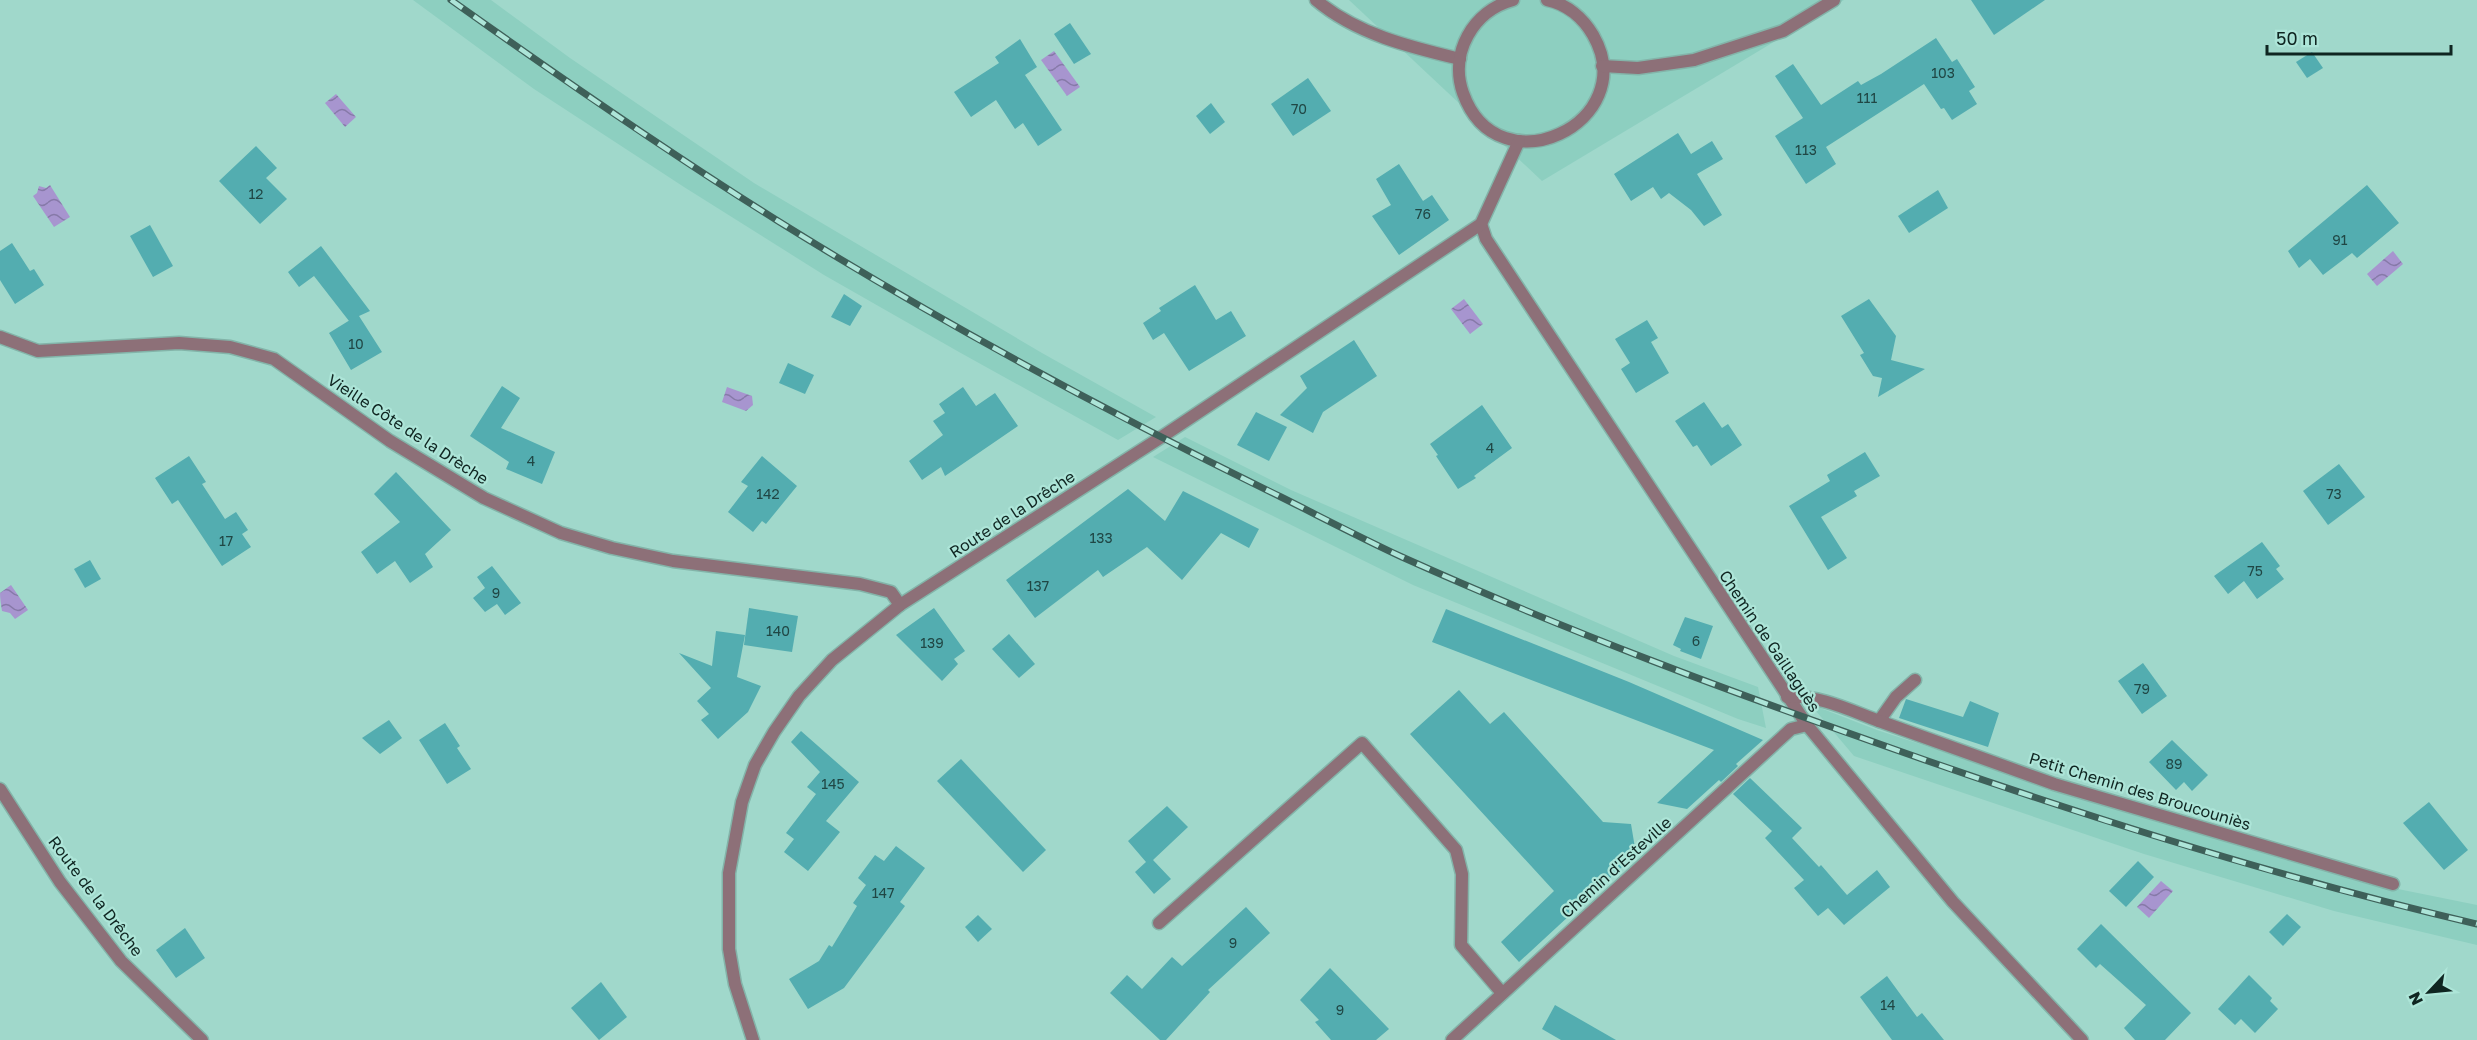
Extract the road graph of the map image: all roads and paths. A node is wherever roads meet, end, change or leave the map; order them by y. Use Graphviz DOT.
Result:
graph roads {
  1 [pos="1316,0"];
  2 [pos="1513,0"];
  3 [pos="1547,0"];
  4 [pos="1834,0"];
  5 [pos="1460,58"];
  6 [pos="1602,66"];
  7 [pos="1519,141"];
  8 [pos="1480,224"];
  9 [pos="0,337"];
  10 [pos="900,605"];
  11 [pos="1916,680"];
  12 [pos="1787,697"];
  13 [pos="1879,721"];
  14 [pos="1806,725"];
  15 [pos="0,789"];
  16 [pos="2394,884"];
  17 [pos="1159,923"];
  18 [pos="1502,993"];
  19 [pos="200,1038"];
  20 [pos="753,1040"];
  21 [pos="1452,1040"];
  22 [pos="2082,1040"];
  1 -- 5 [label="street"];
  2 -- 5 [label="street"];
  3 -- 6 [label="street"];
  4 -- 6 [label="street"];
  5 -- 7 [label="street"];
  6 -- 7 [label="street"];
  7 -- 8 [label="street"];
  8 -- 10 [label="street, Route de la Drêche"];
  8 -- 12 [label="street, Chemin de Gaillaguès"];
  9 -- 10 [label="street, Vieille Côte de la Drèche"];
  10 -- 20 [label="street, Route de la Drêche"];
  11 -- 13 [label="street"];
  12 -- 13 [label="street, Petit Chemin des Broucouniès"];
  12 -- 14 [label="street, Chemin de Gaillaguès"];
  13 -- 16 [label="street, Petit Chemin des Broucouniès"];
  14 -- 18 [label="street, Chemin d'Esteville"];
  14 -- 22 [label="street, Chemin de Gaillaguès"];
  15 -- 19 [label="street, Route de la Drêche"];
  17 -- 18 [label="street"];
  18 -- 21 [label="street, Chemin d'Esteville"];
}
